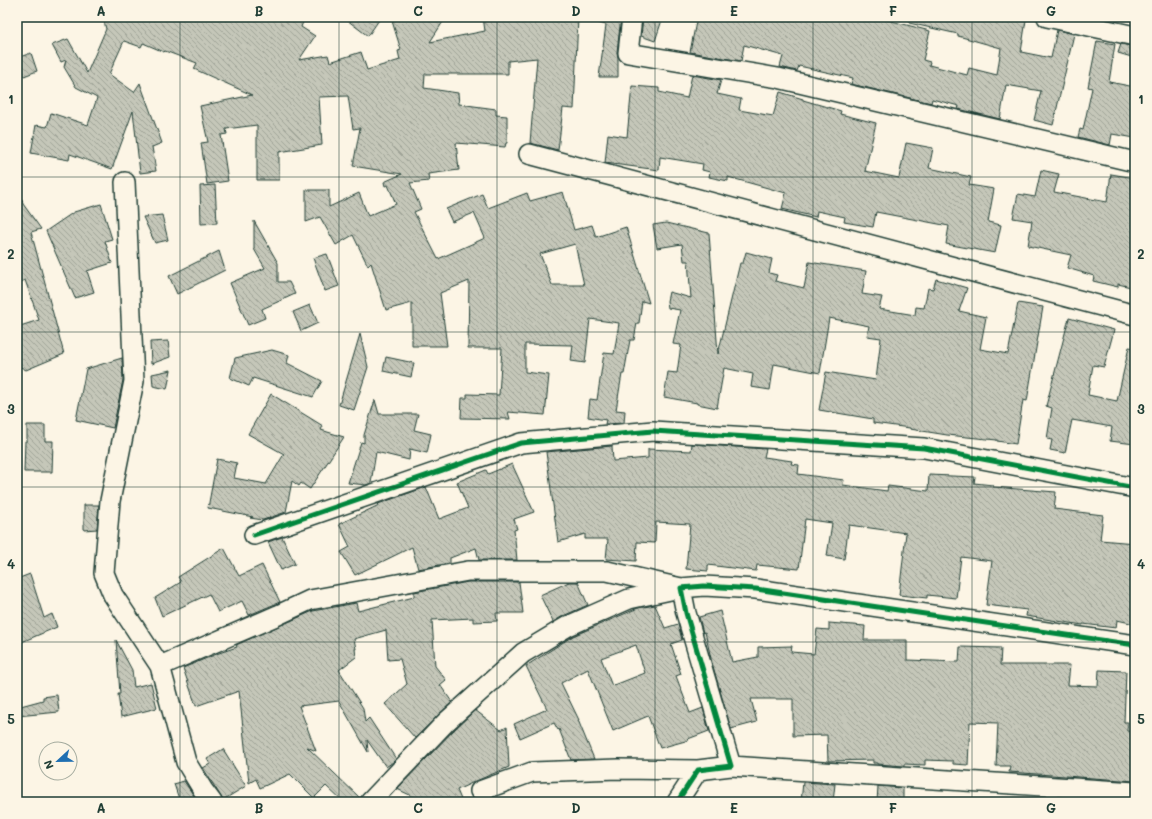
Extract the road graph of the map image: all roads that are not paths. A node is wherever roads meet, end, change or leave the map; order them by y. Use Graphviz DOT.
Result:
graph roads {
  1 [pos="632,17"];
  2 [pos="1047,17"];
  3 [pos="1135,36"];
  4 [pos="529,154"];
  5 [pos="1135,162"];
  6 [pos="125,182"];
  7 [pos="1135,315"];
  8 [pos="1135,488"];
  9 [pos="254,535"];
  10 [pos="681,588"];
  11 [pos="1135,645"];
  12 [pos="160,666"];
  13 [pos="730,766"];
  14 [pos="698,770"];
  15 [pos="480,791"];
  16 [pos="1135,792"];
  17 [pos="212,802"];
  18 [pos="370,802"];
  19 [pos="677,802"];
  1 -- 5 [label="street"];
  2 -- 3 [label="street"];
  4 -- 7 [label="street"];
  6 -- 12 [label="street"];
  8 -- 9 [label="street"];
  10 -- 11 [label="street"];
  10 -- 12 [label="street"];
  10 -- 13 [label="street"];
  10 -- 18 [label="street"];
  12 -- 17 [label="street"];
  13 -- 14 [label="street"];
  13 -- 16 [label="street"];
  14 -- 15 [label="street"];
  14 -- 19 [label="street"];
}
